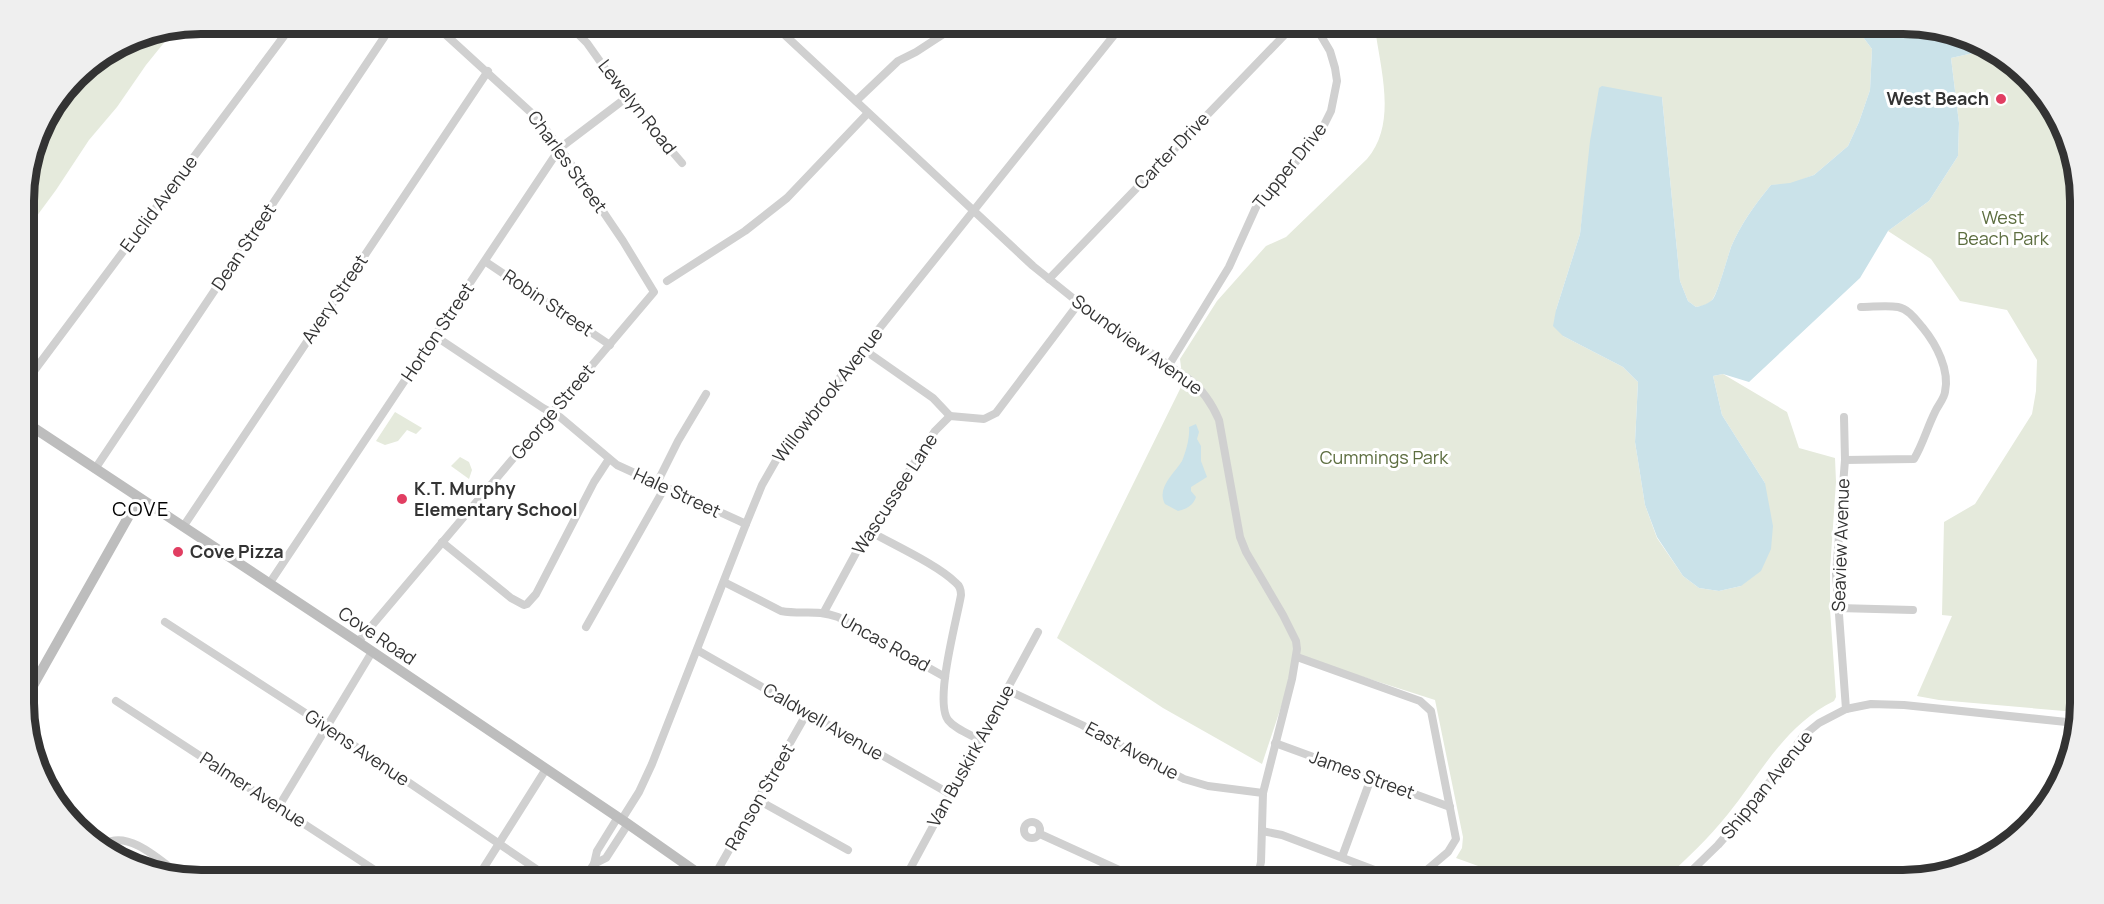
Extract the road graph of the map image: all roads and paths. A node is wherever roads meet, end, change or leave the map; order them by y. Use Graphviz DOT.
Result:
graph roads {
  1 [pos="1115,34"];
  2 [pos="1285,34"];
  3 [pos="1320,34"];
  4 [pos="285,35"];
  5 [pos="386,35"];
  6 [pos="447,35"];
  7 [pos="578,35"];
  8 [pos="785,35"];
  9 [pos="943,35"];
  10 [pos="488,70"];
  11 [pos="626,98"];
  12 [pos="856,101"];
  13 [pos="868,113"];
  14 [pos="560,148"];
  15 [pos="682,163"];
  16 [pos="972,211"];
  17 [pos="486,262"];
  18 [pos="1049,279"];
  19 [pos="667,281"];
  20 [pos="654,292"];
  21 [pos="1079,303"];
  22 [pos="1861,307"];
  23 [pos="435,336"];
  24 [pos="610,345"];
  25 [pos="863,349"];
  26 [pos="1169,365"];
  27 [pos="35,370"];
  28 [pos="706,394"];
  29 [pos="553,412"];
  30 [pos="950,416"];
  31 [pos="1845,417"];
  32 [pos="35,429"];
  33 [pos="609,459"];
  34 [pos="1845,460"];
  35 [pos="95,469"];
  36 [pos="657,483"];
  37 [pos="665,487"];
  38 [pos="139,498"];
  39 [pos="746,524"];
  40 [pos="183,527"];
  41 [pos="871,532"];
  42 [pos="442,542"];
  43 [pos="724,582"];
  44 [pos="269,584"];
  45 [pos="1838,608"];
  46 [pos="1913,610"];
  47 [pos="824,612"];
  48 [pos="165,622"];
  49 [pos="586,627"];
  50 [pos="1038,632"];
  51 [pos="358,642"];
  52 [pos="697,650"];
  53 [pos="372,652"];
  54 [pos="1297,657"];
  55 [pos="945,676"];
  56 [pos="34,684"];
  57 [pos="1007,690"];
  58 [pos="116,701"];
  59 [pos="1846,709"];
  60 [pos="807,713"];
  61 [pos="2068,722"];
  62 [pos="327,727"];
  63 [pos="980,740"];
  64 [pos="1275,743"];
  65 [pos="546,770"];
  66 [pos="1371,778"];
  67 [pos="950,794"];
  68 [pos="1263,794"];
  69 [pos="758,800"];
  70 [pos="279,806"];
  71 [pos="1450,807"];
  72 [pos="623,820"];
  73 [pos="1262,831"];
  74 [pos="1040,834"];
  75 [pos="110,842"];
  76 [pos="498,844"];
  77 [pos="848,850"];
  78 [pos="1342,857"];
  79 [pos="594,864"];
  80 [pos="166,865"];
  81 [pos="1118,869"];
  82 [pos="1259,869"];
  83 [pos="1374,869"];
  84 [pos="1428,869"];
  85 [pos="1693,869"];
  86 [pos="375,870"];
  87 [pos="482,870"];
  88 [pos="537,870"];
  89 [pos="590,870"];
  90 [pos="695,870"];
  91 [pos="716,870"];
  92 [pos="910,870"];
  1 -- 16 [label="street, Willowbrook Avenue"];
  2 -- 18 [label="street, Carter Drive"];
  3 -- 26 [label="street, Tupper Drive"];
  4 -- 27 [label="street, Euclid Avenue"];
  5 -- 35 [label="street, Dean Street"];
  6 -- 10 [label="street, Charles Street"];
  7 -- 11 [label="street, Lewelyn Road"];
  8 -- 12 [label="street, Soundview Avenue"];
  9 -- 12 [label="street"];
  10 -- 14 [label="street, Charles Street"];
  10 -- 40 [label="street, Avery Street"];
  11 -- 14 [label="street, Horton Street"];
  11 -- 15 [label="street, Lewelyn Road"];
  12 -- 13 [label="street, Soundview Avenue"];
  13 -- 16 [label="street, Soundview Avenue"];
  13 -- 19 [label="street"];
  14 -- 17 [label="street, Horton Street"];
  14 -- 20 [label="street, Charles Street"];
  16 -- 18 [label="street, Soundview Avenue"];
  16 -- 25 [label="street, Willowbrook Avenue"];
  17 -- 23 [label="street, Horton Street"];
  17 -- 24 [label="street, Robin Street"];
  18 -- 21 [label="street, Soundview Avenue"];
  20 -- 24 [label="street, George Street"];
  21 -- 26 [label="street, Soundview Avenue"];
  21 -- 30 [label="street, Wascussee Lane"];
  22 -- 34 [label="street"];
  23 -- 29 [label="street, Hale Street"];
  23 -- 44 [label="street, Horton Street"];
  24 -- 29 [label="street, George Street"];
  25 -- 30 [label="street"];
  25 -- 39 [label="street, Willowbrook Avenue"];
  26 -- 54 [label="street, Soundview Avenue"];
  28 -- 36 [label="street"];
  29 -- 33 [label="street, Hale Street"];
  29 -- 42 [label="street, George Street"];
  30 -- 41 [label="street, Wascussee Lane"];
  31 -- 34 [label="street, Seaview Avenue"];
  32 -- 35 [label="main road, Cove Road"];
  33 -- 36 [label="street, Hale Street"];
  33 -- 42 [label="street"];
  34 -- 45 [label="street, Seaview Avenue"];
  35 -- 38 [label="main road, Cove Road"];
  36 -- 37 [label="street, Hale Street"];
  37 -- 39 [label="street, Hale Street"];
  37 -- 49 [label="street"];
  38 -- 40 [label="main road, Cove Road"];
  38 -- 56 [label="main road"];
  39 -- 43 [label="street, Willowbrook Avenue"];
  40 -- 44 [label="main road, Cove Road"];
  41 -- 47 [label="street, Wascussee Lane"];
  41 -- 55 [label="street"];
  42 -- 51 [label="street, George Street"];
  43 -- 47 [label="street, Uncas Road"];
  43 -- 52 [label="street, Willowbrook Avenue"];
  44 -- 51 [label="main road, Cove Road"];
  45 -- 46 [label="street"];
  45 -- 59 [label="street, Seaview Avenue"];
  47 -- 55 [label="street, Uncas Road"];
  48 -- 62 [label="street, Givens Avenue"];
  50 -- 57 [label="street, Van Buskirk Avenue"];
  51 -- 53 [label="main road, Cove Road"];
  52 -- 60 [label="street, Caldwell Avenue"];
  52 -- 72 [label="street, Willowbrook Avenue"];
  53 -- 62 [label="street"];
  53 -- 65 [label="main road, Cove Road"];
  54 -- 64 [label="street, Soundview Avenue"];
  54 -- 71 [label="street"];
  55 -- 63 [label="street"];
  57 -- 63 [label="street, Van Buskirk Avenue"];
  57 -- 68 [label="street, East Avenue"];
  58 -- 70 [label="street, Palmer Avenue"];
  59 -- 61 [label="street, Shippan Avenue"];
  59 -- 85 [label="street, Shippan Avenue"];
  60 -- 67 [label="street, Caldwell Avenue"];
  60 -- 69 [label="street, Ranson Street"];
  62 -- 70 [label="street"];
  62 -- 76 [label="street, Givens Avenue"];
  63 -- 67 [label="street, Van Buskirk Avenue"];
  64 -- 66 [label="street, James Street"];
  64 -- 68 [label="street, Soundview Avenue"];
  65 -- 72 [label="main road, Cove Road"];
  65 -- 76 [label="street"];
  66 -- 71 [label="street, James Street"];
  66 -- 78 [label="street"];
  67 -- 92 [label="street, Van Buskirk Avenue"];
  68 -- 73 [label="street, Soundview Avenue"];
  69 -- 77 [label="street"];
  69 -- 91 [label="street, Ranson Street"];
  70 -- 86 [label="street, Palmer Avenue"];
  71 -- 84 [label="street"];
  72 -- 79 [label="street"];
  72 -- 79 [label="street"];
  72 -- 90 [label="main road, Cove Road"];
  73 -- 78 [label="street"];
  73 -- 82 [label="street, Soundview Avenue"];
  74 -- 81 [label="street"];
  75 -- 80 [label="street"];
  76 -- 87 [label="street"];
  76 -- 88 [label="street, Givens Avenue"];
  78 -- 83 [label="street"];
  79 -- 89 [label="street"];
}
